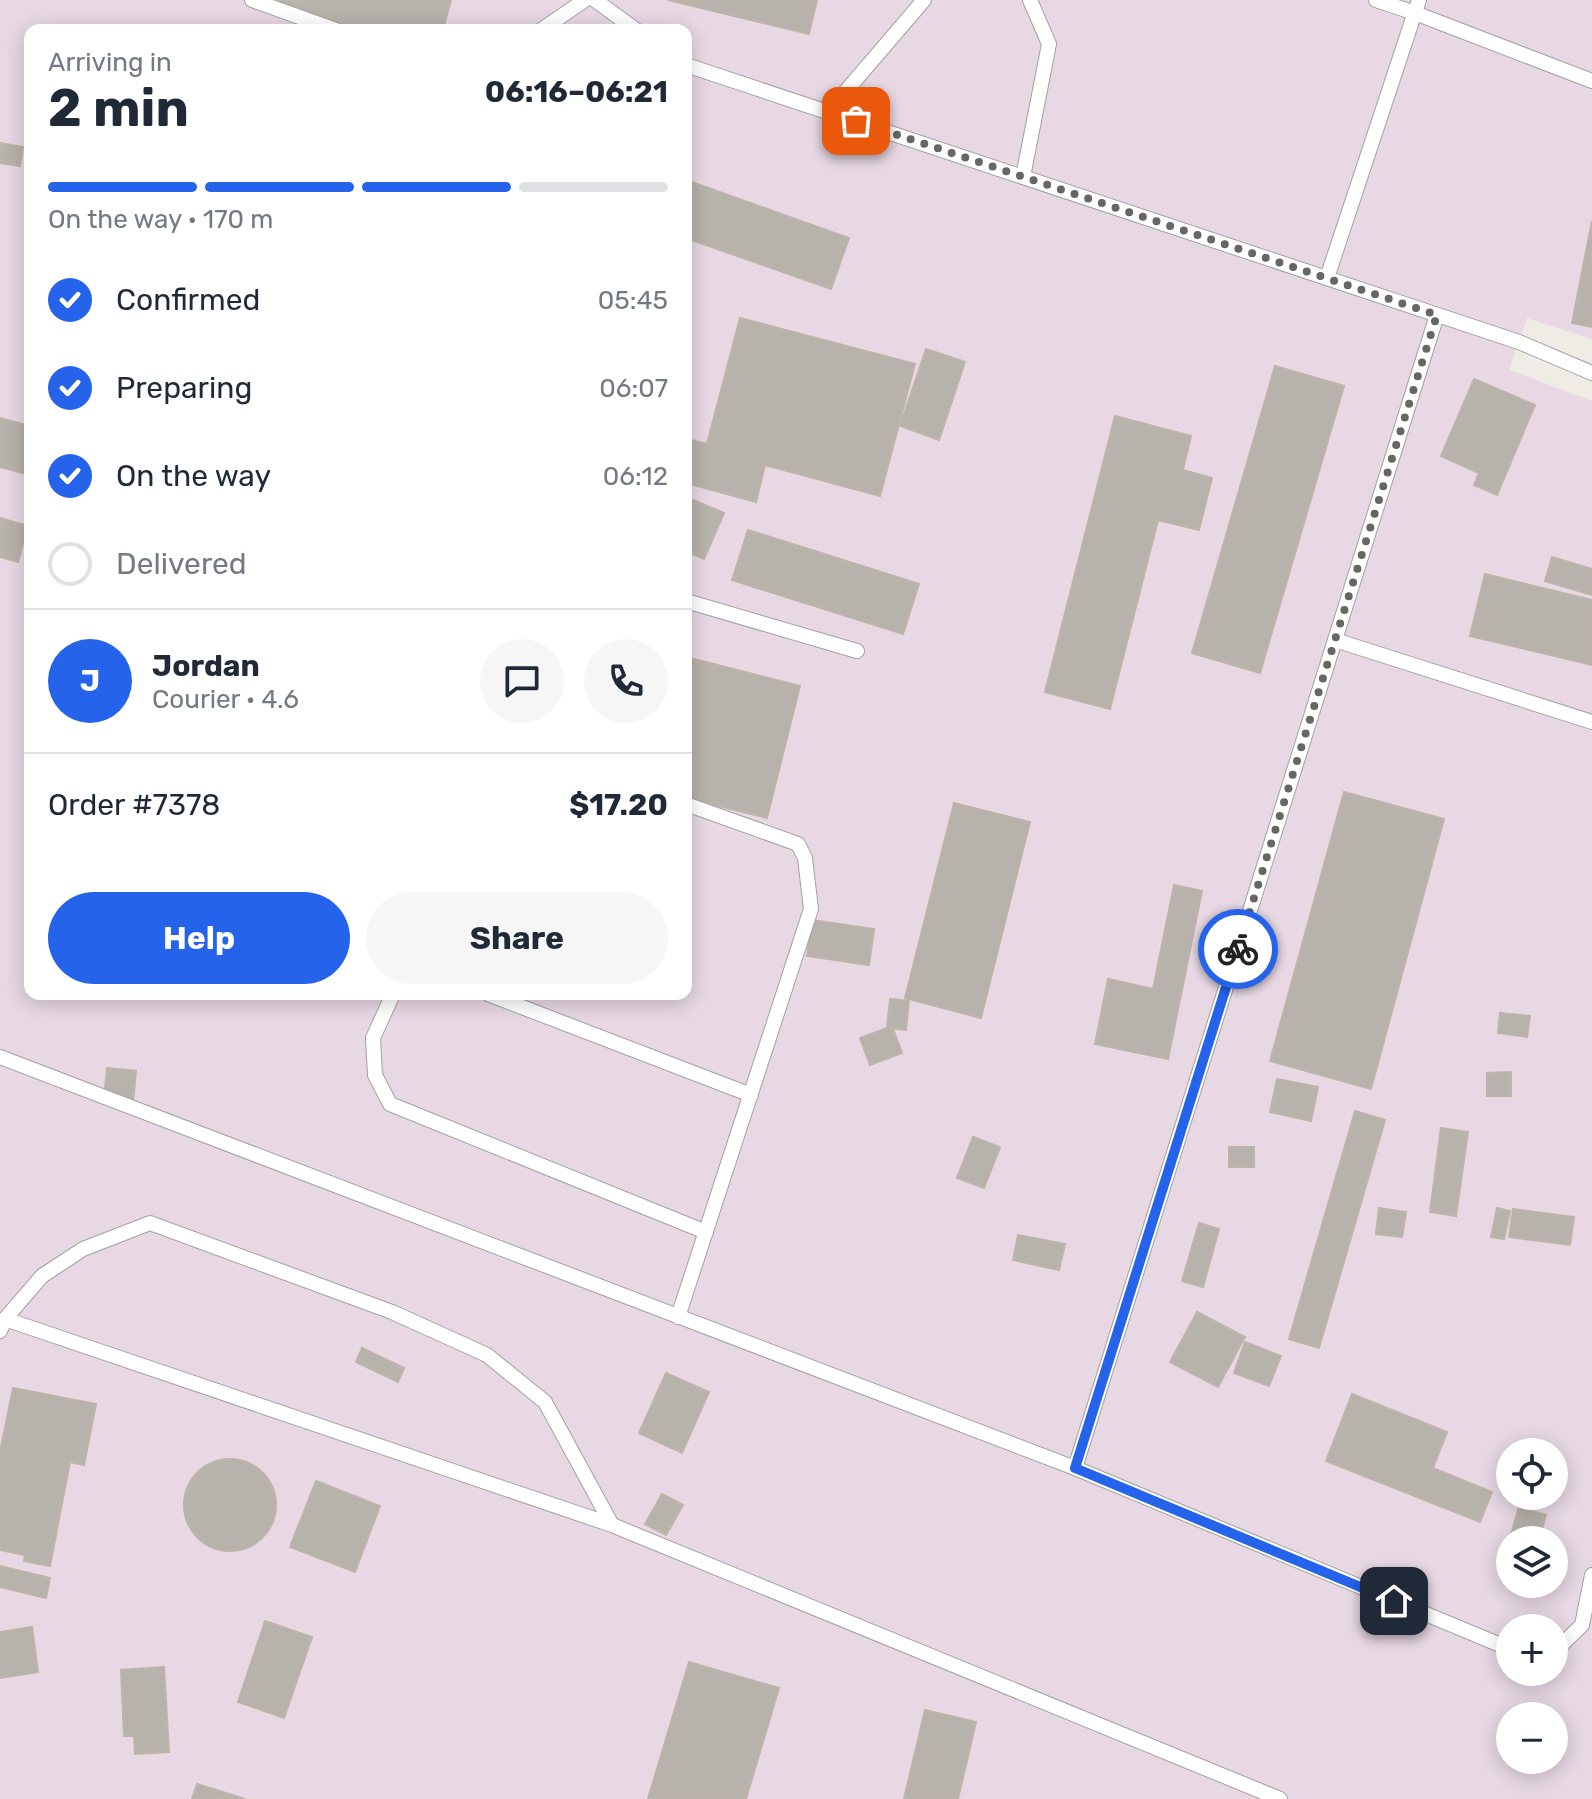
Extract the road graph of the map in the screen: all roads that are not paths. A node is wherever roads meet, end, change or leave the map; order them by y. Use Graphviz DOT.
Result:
graph roads {
  1 [pos="252,0"];
  2 [pos="585,0"];
  3 [pos="595,0"];
  4 [pos="924,0"];
  5 [pos="1030,0"];
  6 [pos="1376,0"];
  7 [pos="1417,6"];
  8 [pos="319,24"];
  9 [pos="550,24"];
  10 [pos="628,24"];
  11 [pos="692,67"];
  12 [pos="1592,81"];
  13 [pos="828,112"];
  14 [pos="1023,177"];
  15 [pos="1327,278"];
  16 [pos="1437,315"];
  17 [pos="1592,373"];
  18 [pos="692,603"];
  19 [pos="1335,640"];
  20 [pos="857,651"];
  21 [pos="1592,722"];
  22 [pos="692,806"];
  23 [pos="390,1000"];
  24 [pos="504,1000"];
  25 [pos="0,1057"];
  26 [pos="751,1095"];
  27 [pos="706,1232"];
  28 [pos="678,1317"];
  29 [pos="2,1325"];
  30 [pos="1075,1468"];
  31 [pos="612,1525"];
  32 [pos="1592,1575"];
  33 [pos="1568,1638"];
  34 [pos="1496,1643"];
  35 [pos="1280,1799"];
  1 -- 8 [label="lane"];
  2 -- 9 [label="lane"];
  3 -- 10 [label="lane"];
  4 -- 13 [label="lane"];
  5 -- 14 [label="lane"];
  6 -- 7 [label="lane"];
  7 -- 12 [label="lane"];
  7 -- 15 [label="lane"];
  11 -- 13 [label="lane"];
  13 -- 14 [label="lane"];
  14 -- 15 [label="lane"];
  15 -- 16 [label="lane"];
  16 -- 17 [label="lane"];
  16 -- 19 [label="lane"];
  18 -- 20 [label="lane"];
  19 -- 21 [label="lane"];
  19 -- 30 [label="lane"];
  22 -- 26 [label="lane"];
  23 -- 27 [label="lane"];
  24 -- 26 [label="lane"];
  25 -- 28 [label="lane"];
  26 -- 27 [label="lane"];
  27 -- 28 [label="lane"];
  28 -- 30 [label="lane"];
  29 -- 31 [label="lane"];
  29 -- 31 [label="lane"];
  30 -- 34 [label="lane"];
  31 -- 35 [label="lane"];
  32 -- 33 [label="lane"];
}
